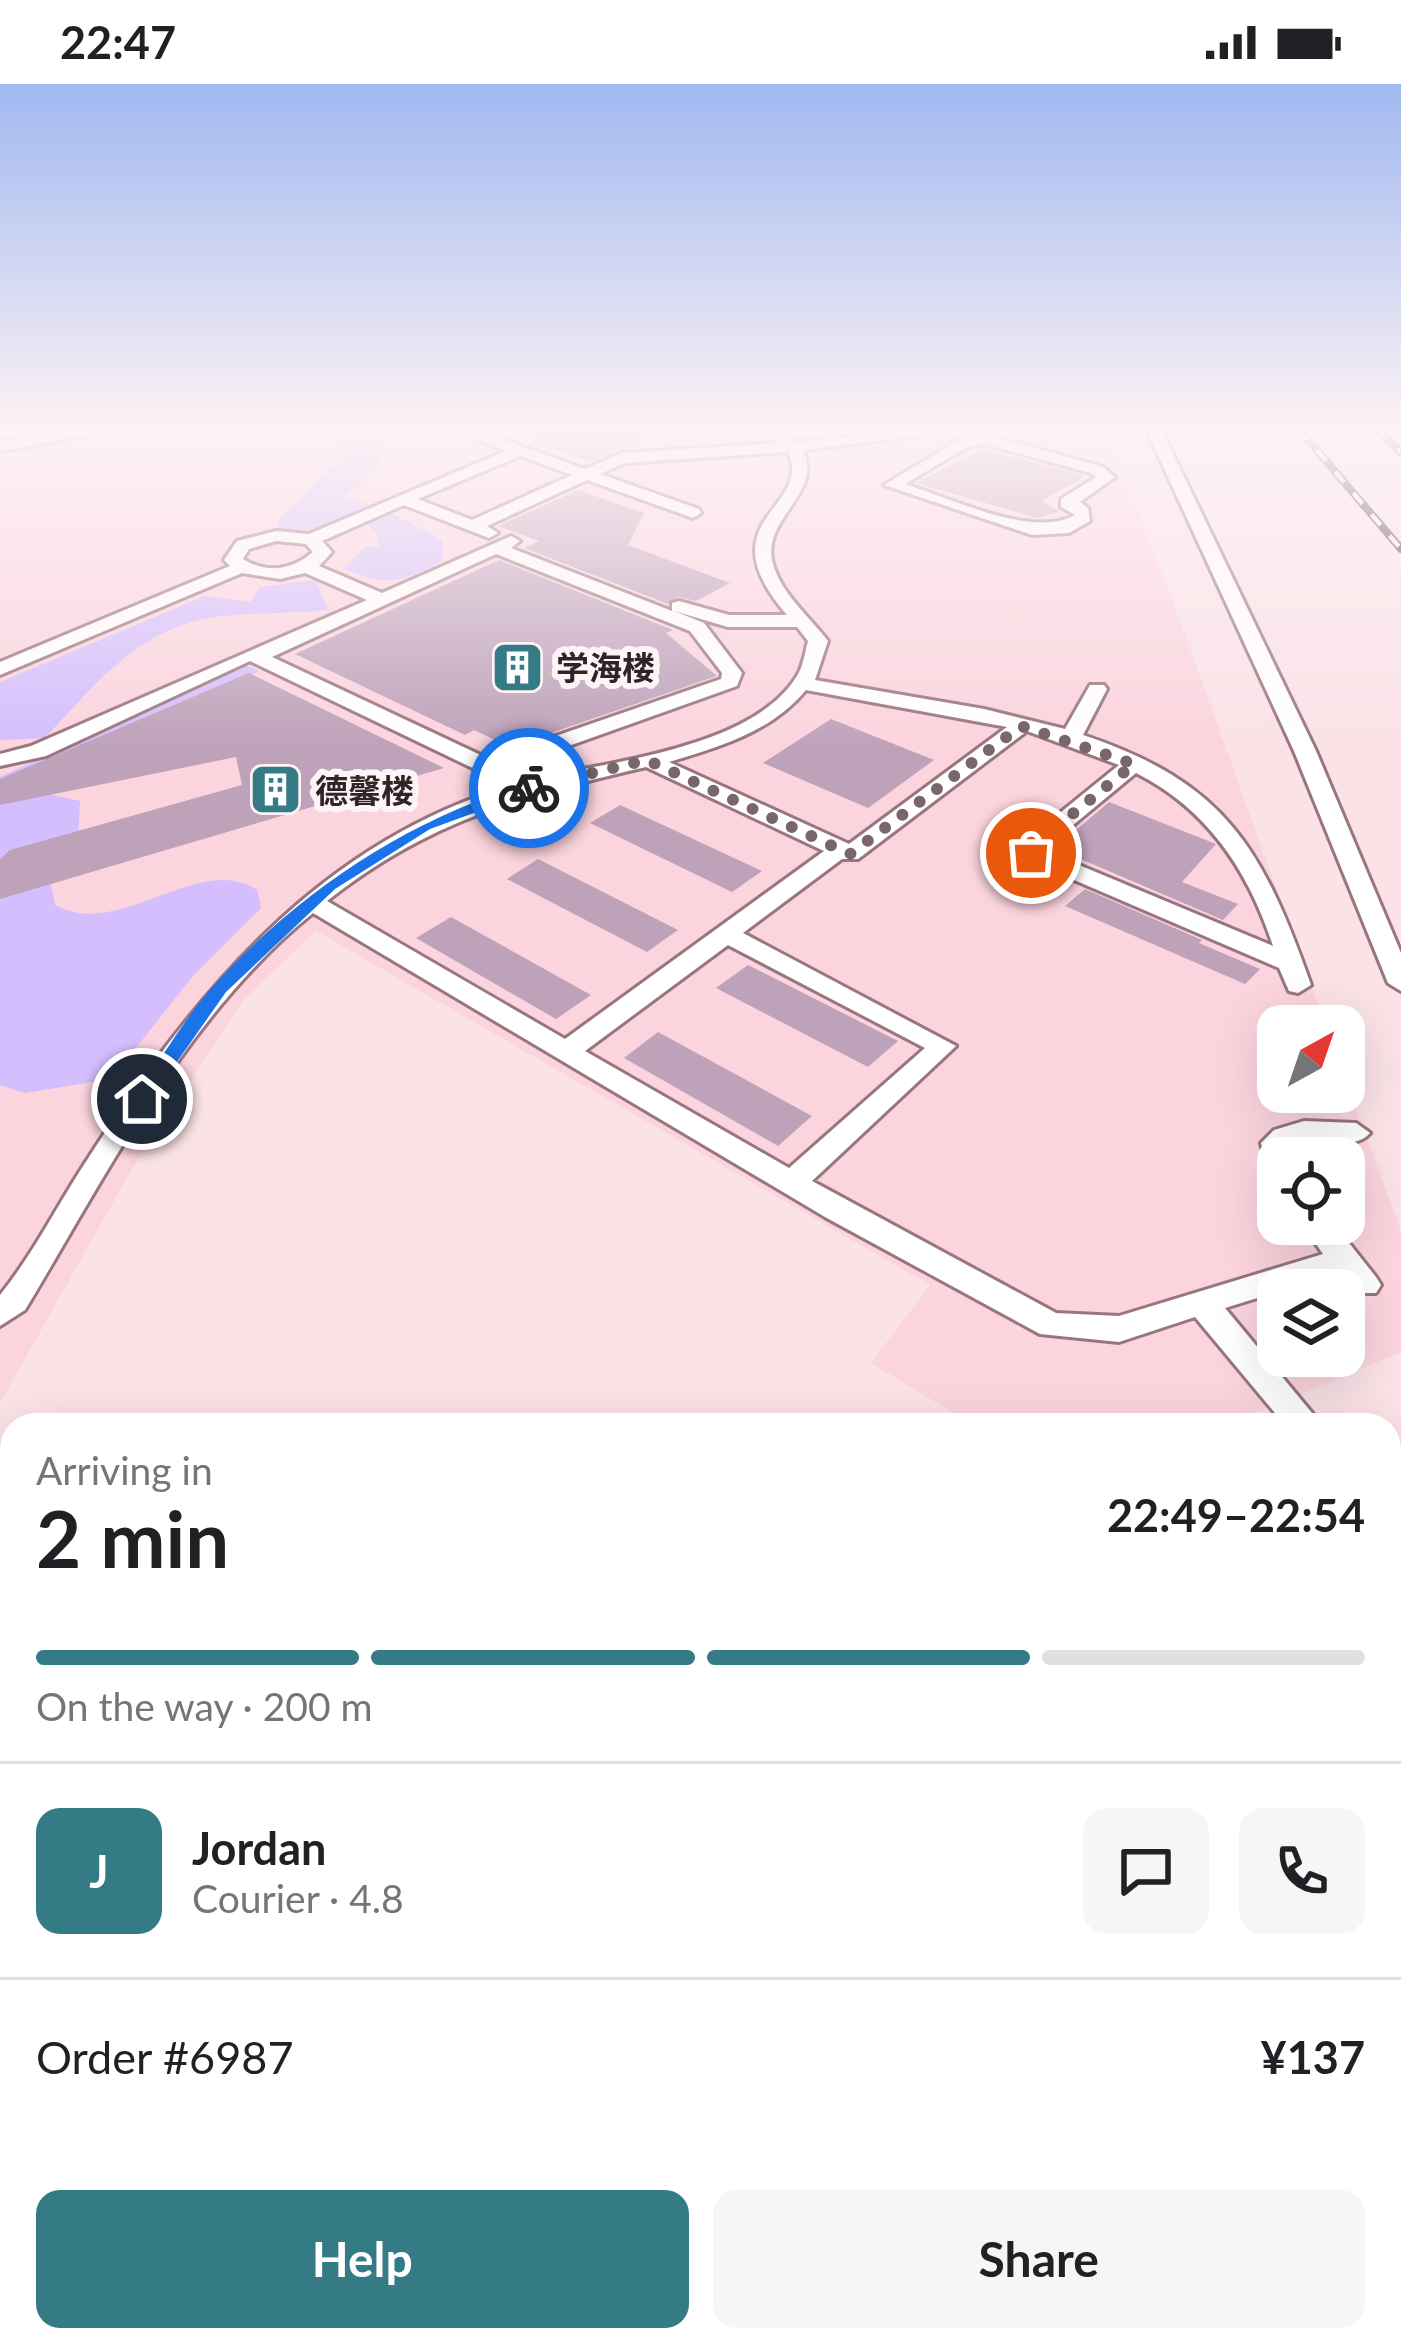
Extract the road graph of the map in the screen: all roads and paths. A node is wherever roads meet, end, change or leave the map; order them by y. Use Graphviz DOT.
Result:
graph roads {
  1 [pos="321,535"];
  2 [pos="486,535"];
  3 [pos="764,535"];
  4 [pos="1203,535"];
  5 [pos="311,539"];
  6 [pos="503,545"];
  7 [pos="307,567"];
  8 [pos="240,568"];
  9 [pos="382,600"];
  10 [pos="806,621"];
  11 [pos="257,658"];
  12 [pos="0,669"];
  13 [pos="804,684"];
  14 [pos="1097,689"];
  15 [pos="1021,726"];
  16 [pos="1071,739"];
  17 [pos="0,760"];
  18 [pos="647,760"];
  19 [pos="1134,764"];
  20 [pos="488,767"];
  21 [pos="530,788"];
  22 [pos="841,849"];
  23 [pos="311,902"];
  24 [pos="726,934"];
  25 [pos="1401,983"];
  26 [pos="567,1051"];
  27 [pos="1356,1133"];
  28 [pos="1283,1137"];
  29 [pos="791,1183"];
  30 [pos="1331,1245"];
  31 [pos="1341,1260"];
  32 [pos="1350,1269"];
  33 [pos="1200,1301"];
  34 [pos="0,1314"];
  35 [pos="1295,1413"];
  1 -- 5 [label="street"];
  2 -- 6 [label="street"];
  3 -- 10 [label="street"];
  4 -- 25 [label="street"];
  5 -- 7 [label="street"];
  5 -- 8 [label="street"];
  6 -- 9 [label="street"];
  6 -- 10 [label="street"];
  6 -- 20 [label="street"];
  7 -- 8 [label="street"];
  7 -- 9 [label="street"];
  8 -- 12 [label="street"];
  9 -- 11 [label="street"];
  10 -- 13 [label="street"];
  11 -- 17 [label="street"];
  11 -- 20 [label="street"];
  13 -- 15 [label="street"];
  13 -- 18 [label="street"];
  14 -- 16 [label="street"];
  15 -- 16 [label="street"];
  15 -- 22 [label="street"];
  16 -- 19 [label="street"];
  18 -- 21 [label="street"];
  18 -- 22 [label="street"];
  19 -- 19 [label="street"];
  20 -- 21 [label="street"];
  21 -- 23 [label="street"];
  22 -- 24 [label="street"];
  23 -- 26 [label="street"];
  23 -- 34 [label="street"];
  24 -- 26 [label="street"];
  24 -- 29 [label="street"];
  26 -- 29 [label="street"];
  27 -- 28 [label="street"];
  29 -- 33 [label="street"];
  30 -- 31 [label="street"];
  31 -- 32 [label="street"];
  31 -- 33 [label="street"];
  33 -- 35 [label="street"];
}
